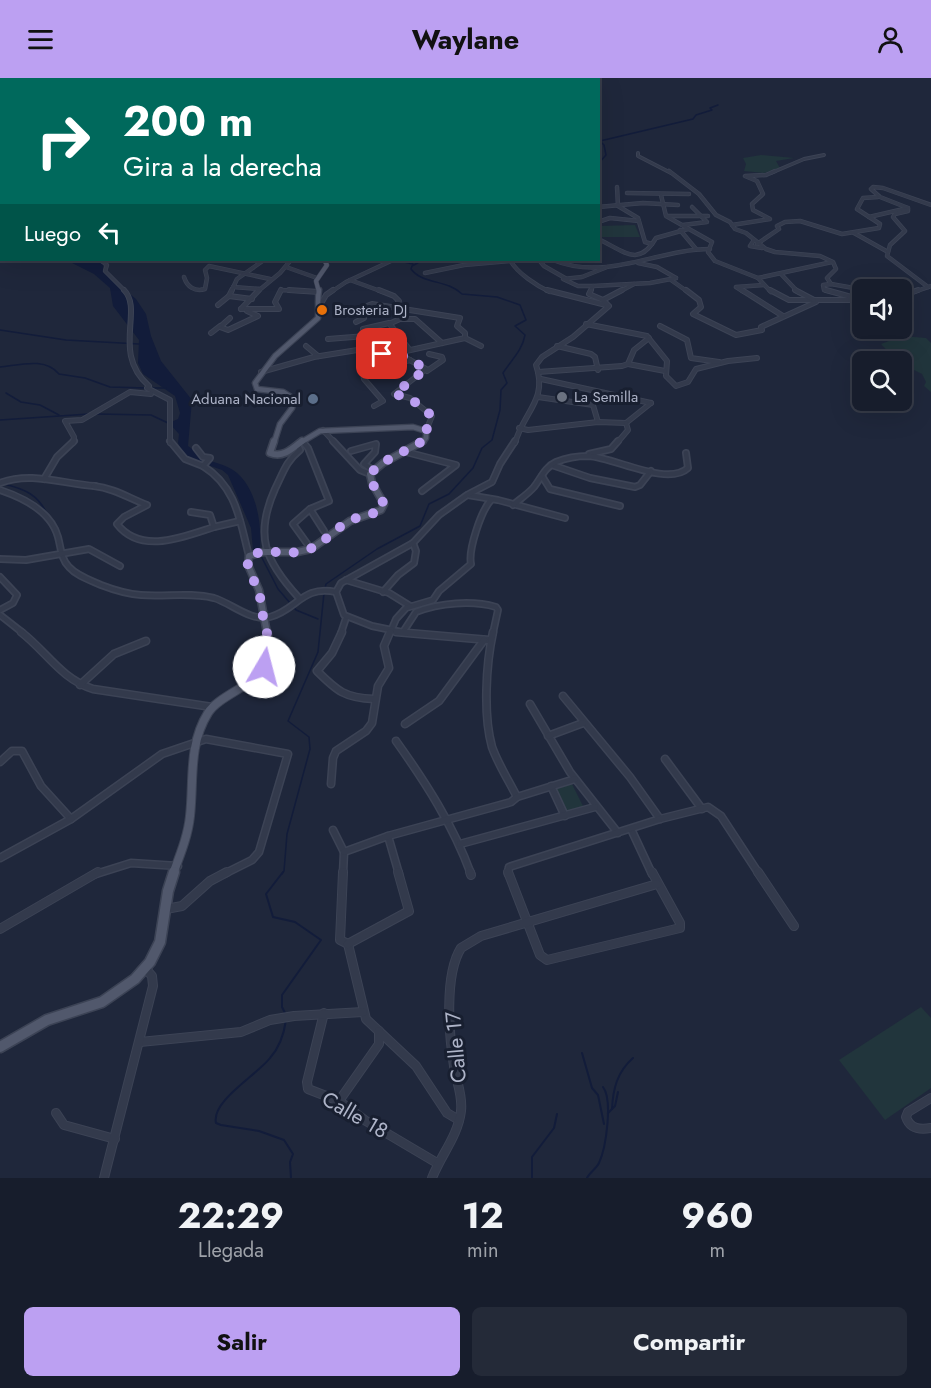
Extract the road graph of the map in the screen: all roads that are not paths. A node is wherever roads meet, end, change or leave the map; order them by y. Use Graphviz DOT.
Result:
graph roads {
  1 [pos="638,153"];
  2 [pos="824,155"];
  3 [pos="617,187"];
  4 [pos="627,193"];
  5 [pos="689,194"];
  6 [pos="661,195"];
  7 [pos="880,197"];
  8 [pos="662,204"];
  9 [pos="678,205"];
  10 [pos="931,205"];
  11 [pos="618,206"];
  12 [pos="600,207"];
  13 [pos="692,207"];
  14 [pos="908,208"];
  15 [pos="666,216"];
  16 [pos="708,216"];
  17 [pos="699,217"];
  18 [pos="869,217"];
  19 [pos="600,221"];
  20 [pos="639,221"];
  21 [pos="683,225"];
  22 [pos="732,225"];
  23 [pos="688,229"];
  24 [pos="680,230"];
  25 [pos="854,233"];
  26 [pos="600,240"];
  27 [pos="755,242"];
  28 [pos="652,244"];
  29 [pos="764,248"];
  30 [pos="696,249"];
  31 [pos="710,249"];
  32 [pos="888,252"];
  33 [pos="101,261"];
  34 [pos="263,261"];
  35 [pos="290,261"];
  36 [pos="325,261"];
  37 [pos="391,261"];
  38 [pos="501,261"];
  39 [pos="510,261"];
  40 [pos="540,261"];
  41 [pos="556,261"];
  42 [pos="833,262"];
  43 [pos="598,263"];
  44 [pos="636,263"];
  45 [pos="286,267"];
  46 [pos="607,267"];
  47 [pos="425,273"];
  48 [pos="245,274"];
  49 [pos="781,274"];
  50 [pos="184,277"];
  51 [pos="565,278"];
  52 [pos="758,278"];
  53 [pos="270,279"];
  54 [pos="317,279"];
  55 [pos="350,280"];
  56 [pos="671,280"];
  57 [pos="634,283"];
  58 [pos="831,284"];
  59 [pos="764,285"];
  60 [pos="593,286"];
  61 [pos="930,286"];
  62 [pos="233,287"];
  63 [pos="852,288"];
  64 [pos="260,289"];
  65 [pos="319,292"];
  66 [pos="912,292"];
  67 [pos="229,296"];
  68 [pos="252,299"];
  69 [pos="603,300"];
  70 [pos="818,301"];
  71 [pos="218,305"];
  72 [pos="320,306"];
  73 [pos="609,306"];
  74 [pos="395,307"];
  75 [pos="246,310"];
  76 [pos="783,316"];
  77 [pos="230,318"];
  78 [pos="356,322"];
  79 [pos="391,323"];
  80 [pos="586,324"];
  81 [pos="220,326"];
  82 [pos="660,326"];
  83 [pos="210,333"];
  84 [pos="366,336"];
  85 [pos="465,338"];
  86 [pos="649,338"];
  87 [pos="328,339"];
  88 [pos="442,343"];
  89 [pos="306,346"];
  90 [pos="481,346"];
  91 [pos="557,346"];
  92 [pos="376,347"];
  93 [pos="409,349"];
  94 [pos="398,353"];
  95 [pos="429,354"];
  96 [pos="345,355"];
  97 [pos="318,356"];
  98 [pos="757,358"];
  99 [pos="410,360"];
  100 [pos="724,363"];
  101 [pos="628,364"];
  102 [pos="375,369"];
  103 [pos="598,369"];
  104 [pos="427,371"];
  105 [pos="665,371"];
  106 [pos="260,372"];
  107 [pos="398,372"];
  108 [pos="538,372"];
  109 [pos="542,379"];
  110 [pos="158,393"];
  111 [pos="394,395"];
  112 [pos="538,397"];
  113 [pos="380,398"];
  114 [pos="374,406"];
  115 [pos="598,422"];
  116 [pos="626,423"];
  117 [pos="519,428"];
  118 [pos="323,430"];
  119 [pos="426,431"];
  120 [pos="302,441"];
  121 [pos="298,446"];
  122 [pos="196,448"];
  123 [pos="351,450"];
  124 [pos="406,452"];
  125 [pos="686,453"];
  126 [pos="584,454"];
  127 [pos="203,465"];
  128 [pos="552,465"];
  129 [pos="651,471"];
  130 [pos="372,472"];
  131 [pos="542,476"];
  132 [pos="44,479"];
  133 [pos="0,483"];
  134 [pos="104,484"];
  135 [pos="94,486"];
  136 [pos="0,490"];
  137 [pos="422,490"];
  138 [pos="467,495"];
  139 [pos="491,500"];
  140 [pos="513,505"];
  141 [pos="620,506"];
  142 [pos="310,509"];
  143 [pos="191,512"];
  144 [pos="565,518"];
  145 [pos="240,521"];
  146 [pos="214,527"];
  147 [pos="324,531"];
  148 [pos="413,543"];
  149 [pos="311,549"];
  150 [pos="61,553"];
  151 [pos="258,554"];
  152 [pos="0,559"];
  153 [pos="120,566"];
  154 [pos="0,577"];
  155 [pos="345,580"];
  156 [pos="320,590"];
  157 [pos="329,590"];
  158 [pos="336,592"];
  159 [pos="383,592"];
  160 [pos="297,599"];
  161 [pos="410,606"];
  162 [pos="0,610"];
  163 [pos="0,615"];
  164 [pos="263,618"];
  165 [pos="346,618"];
  166 [pos="390,630"];
  167 [pos="403,632"];
  168 [pos="486,640"];
  169 [pos="146,641"];
  170 [pos="80,685"];
  171 [pos="563,696"];
  172 [pos="374,699"];
  173 [pos="530,704"];
  174 [pos="212,707"];
  175 [pos="584,723"];
  176 [pos="405,724"];
  177 [pos="548,736"];
  178 [pos="196,741"];
  179 [pos="396,741"];
  180 [pos="665,759"];
  181 [pos="0,762"];
  182 [pos="575,779"];
  183 [pos="331,784"];
  184 [pos="551,786"];
  185 [pos="517,796"];
  186 [pos="595,807"];
  187 [pos="702,809"];
  188 [pos="565,816"];
  189 [pos="71,819"];
  190 [pos="447,819"];
  191 [pos="660,819"];
  192 [pos="631,829"];
  193 [pos="333,830"];
  194 [pos="618,833"];
  195 [pos="388,836"];
  196 [pos="460,844"];
  197 [pos="344,852"];
  198 [pos="0,858"];
  199 [pos="178,866"];
  200 [pos="471,875"];
  201 [pos="657,884"];
  202 [pos="166,909"];
  203 [pos="528,920"];
  204 [pos="794,926"];
  205 [pos="0,929"];
  206 [pos="348,944"];
  207 [pos="145,968"];
  208 [pos="363,1012"];
  209 [pos="324,1013"];
  210 [pos="379,1031"];
  211 [pos="140,1042"];
  212 [pos="0,1047"];
  213 [pos="931,1098"];
  214 [pos="339,1101"];
  215 [pos="56,1113"];
  216 [pos="459,1120"];
  217 [pos="931,1128"];
  218 [pos="115,1139"];
  219 [pos="437,1164"];
  220 [pos="104,1178"];
  221 [pos="432,1178"];
  1 -- 22 [label="street"];
  2 -- 22 [label="street"];
  3 -- 11 [label="street"];
  4 -- 6 [label="street"];
  5 -- 6 [label="street"];
  6 -- 8 [label="street"];
  7 -- 10 [label="street"];
  7 -- 14 [label="street"];
  7 -- 18 [label="street"];
  8 -- 9 [label="street"];
  8 -- 11 [label="street"];
  8 -- 15 [label="street"];
  11 -- 12 [label="street"];
  11 -- 20 [label="street"];
  13 -- 17 [label="street"];
  14 -- 18 [label="street"];
  14 -- 32 [label="street"];
  15 -- 17 [label="street"];
  15 -- 21 [label="street"];
  16 -- 17 [label="street"];
  17 -- 21 [label="street"];
  18 -- 25 [label="street"];
  19 -- 20 [label="street"];
  20 -- 28 [label="street"];
  21 -- 23 [label="street"];
  22 -- 27 [label="street"];
  23 -- 24 [label="street"];
  23 -- 31 [label="street"];
  24 -- 28 [label="street"];
  24 -- 30 [label="street"];
  25 -- 27 [label="street"];
  25 -- 32 [label="street"];
  26 -- 28 [label="street"];
  27 -- 29 [label="street"];
  27 -- 29 [label="street"];
  29 -- 42 [label="street"];
  30 -- 31 [label="street"];
  30 -- 44 [label="street"];
  31 -- 52 [label="street"];
  32 -- 61 [label="street"];
  33 -- 110 [label="street"];
  34 -- 48 [label="street"];
  35 -- 45 [label="street"];
  36 -- 54 [label="main road"];
  37 -- 55 [label="street"];
  38 -- 47 [label="street"];
  39 -- 73 [label="street"];
  40 -- 51 [label="street"];
  41 -- 43 [label="street"];
  42 -- 49 [label="street"];
  42 -- 58 [label="street"];
  43 -- 46 [label="street"];
  44 -- 46 [label="street"];
  44 -- 56 [label="street"];
  45 -- 53 [label="street"];
  45 -- 54 [label="street"];
  46 -- 51 [label="street"];
  48 -- 50 [label="street"];
  48 -- 53 [label="street"];
  48 -- 62 [label="street"];
  49 -- 52 [label="street"];
  49 -- 70 [label="street"];
  51 -- 60 [label="street"];
  52 -- 59 [label="street"];
  53 -- 64 [label="street"];
  54 -- 65 [label="main road"];
  55 -- 72 [label="street"];
  55 -- 74 [label="street"];
  56 -- 57 [label="street"];
  56 -- 76 [label="street"];
  57 -- 60 [label="street"];
  57 -- 69 [label="street"];
  58 -- 63 [label="street"];
  58 -- 70 [label="street"];
  59 -- 70 [label="street"];
  59 -- 76 [label="street"];
  60 -- 69 [label="street"];
  61 -- 66 [label="street"];
  62 -- 64 [label="street"];
  62 -- 67 [label="street"];
  64 -- 68 [label="street"];
  65 -- 72 [label="main road"];
  65 -- 75 [label="street"];
  67 -- 68 [label="street"];
  67 -- 71 [label="street"];
  68 -- 75 [label="street"];
  69 -- 73 [label="street"];
  70 -- 76 [label="street"];
  72 -- 106 [label="main road"];
  73 -- 80 [label="street"];
  74 -- 78 [label="street"];
  74 -- 85 [label="street"];
  75 -- 81 [label="street"];
  77 -- 81 [label="street"];
  79 -- 84 [label="street"];
  79 -- 88 [label="street"];
  79 -- 93 [label="street"];
  80 -- 86 [label="street"];
  80 -- 91 [label="street"];
  81 -- 83 [label="street"];
  82 -- 100 [label="street"];
  84 -- 87 [label="street"];
  84 -- 92 [label="street"];
  85 -- 88 [label="street"];
  85 -- 90 [label="street"];
  86 -- 101 [label="street"];
  86 -- 105 [label="street"];
  88 -- 93 [label="street"];
  89 -- 97 [label="street"];
  91 -- 103 [label="street"];
  91 -- 108 [label="street"];
  92 -- 94 [label="street"];
  92 -- 96 [label="street"];
  93 -- 94 [label="street"];
  94 -- 99 [label="street"];
  95 -- 104 [label="street"];
  96 -- 97 [label="street"];
  97 -- 106 [label="street"];
  98 -- 100 [label="street"];
  99 -- 104 [label="street"];
  99 -- 107 [label="street"];
  100 -- 105 [label="street"];
  101 -- 103 [label="street"];
  101 -- 105 [label="street"];
  102 -- 113 [label="street"];
  103 -- 108 [label="street"];
  104 -- 111 [label="street"];
  106 -- 121 [label="main road"];
  108 -- 109 [label="street"];
  109 -- 112 [label="street"];
  109 -- 116 [label="street"];
  110 -- 127 [label="street"];
  110 -- 132 [label="street"];
  111 -- 113 [label="street"];
  111 -- 119 [label="street"];
  112 -- 115 [label="street"];
  112 -- 117 [label="street"];
  113 -- 114 [label="street"];
  115 -- 116 [label="street"];
  115 -- 117 [label="street"];
  116 -- 126 [label="street"];
  117 -- 138 [label="street"];
  118 -- 119 [label="main road"];
  118 -- 120 [label="main road"];
  118 -- 130 [label="street"];
  119 -- 124 [label="main road"];
  120 -- 121 [label="main road"];
  120 -- 142 [label="street"];
  121 -- 151 [label="street"];
  122 -- 127 [label="street"];
  123 -- 130 [label="street"];
  124 -- 130 [label="main road"];
  124 -- 137 [label="street"];
  125 -- 129 [label="street"];
  126 -- 128 [label="street"];
  126 -- 129 [label="street"];
  127 -- 145 [label="street"];
  128 -- 129 [label="street"];
  128 -- 131 [label="street"];
  130 -- 149 [label="main road"];
  131 -- 140 [label="street"];
  131 -- 141 [label="street"];
  132 -- 133 [label="street"];
  132 -- 135 [label="street"];
  134 -- 135 [label="street"];
  135 -- 146 [label="street"];
  136 -- 150 [label="street"];
  138 -- 139 [label="street"];
  138 -- 148 [label="street"];
  139 -- 140 [label="street"];
  139 -- 161 [label="street"];
  140 -- 144 [label="street"];
  142 -- 147 [label="street"];
  142 -- 149 [label="street"];
  143 -- 146 [label="street"];
  145 -- 146 [label="street"];
  145 -- 151 [label="street"];
  148 -- 155 [label="street"];
  148 -- 159 [label="street"];
  149 -- 151 [label="main road"];
  150 -- 152 [label="street"];
  150 -- 153 [label="street"];
  150 -- 164 [label="street"];
  151 -- 160 [label="street"];
  151 -- 164 [label="main road"];
  154 -- 162 [label="street"];
  155 -- 158 [label="street"];
  155 -- 159 [label="street"];
  156 -- 157 [label="street"];
  156 -- 160 [label="street"];
  157 -- 158 [label="street"];
  158 -- 165 [label="street"];
  159 -- 161 [label="street"];
  160 -- 164 [label="street"];
  161 -- 166 [label="street"];
  163 -- 170 [label="street"];
  164 -- 174 [label="main road"];
  165 -- 166 [label="street"];
  165 -- 172 [label="street"];
  166 -- 167 [label="street"];
  166 -- 172 [label="street"];
  167 -- 168 [label="street"];
  167 -- 168 [label="street"];
  168 -- 176 [label="street"];
  168 -- 185 [label="street"];
  169 -- 170 [label="street"];
  170 -- 174 [label="street"];
  171 -- 175 [label="street"];
  172 -- 183 [label="street"];
  173 -- 177 [label="street"];
  174 -- 178 [label="main road"];
  175 -- 177 [label="street"];
  175 -- 191 [label="street"];
  177 -- 182 [label="street"];
  178 -- 189 [label="street"];
  178 -- 199 [label="main road"];
  178 -- 202 [label="street"];
  179 -- 190 [label="street"];
  180 -- 187 [label="street"];
  181 -- 189 [label="street"];
  182 -- 184 [label="street"];
  182 -- 186 [label="street"];
  184 -- 185 [label="street"];
  184 -- 188 [label="street"];
  185 -- 190 [label="street"];
  186 -- 188 [label="street"];
  186 -- 194 [label="street"];
  187 -- 191 [label="street"];
  187 -- 204 [label="street"];
  188 -- 196 [label="street"];
  189 -- 198 [label="street"];
  190 -- 195 [label="street"];
  190 -- 196 [label="street"];
  191 -- 192 [label="street"];
  192 -- 194 [label="street"];
  192 -- 201 [label="street"];
  193 -- 197 [label="street"];
  194 -- 203 [label="street"];
  195 -- 197 [label="street"];
  195 -- 206 [label="street"];
  196 -- 200 [label="street"];
  197 -- 206 [label="street"];
  199 -- 202 [label="main road"];
  199 -- 205 [label="street"];
  201 -- 203 [label="street"];
  201 -- 203 [label="street"];
  202 -- 207 [label="main road"];
  203 -- 216 [label="street, Calle 17"];
  206 -- 208 [label="street"];
  207 -- 211 [label="street"];
  207 -- 212 [label="main road"];
  208 -- 209 [label="street"];
  208 -- 210 [label="street"];
  209 -- 211 [label="street"];
  209 -- 214 [label="street, Calle 18"];
  210 -- 214 [label="street"];
  210 -- 216 [label="street"];
  211 -- 218 [label="street"];
  213 -- 217 [label="street"];
  214 -- 219 [label="street, Calle 18"];
  215 -- 218 [label="street"];
  216 -- 219 [label="street, Calle 17"];
  218 -- 220 [label="street"];
  219 -- 221 [label="street, Calle 17"];
}
